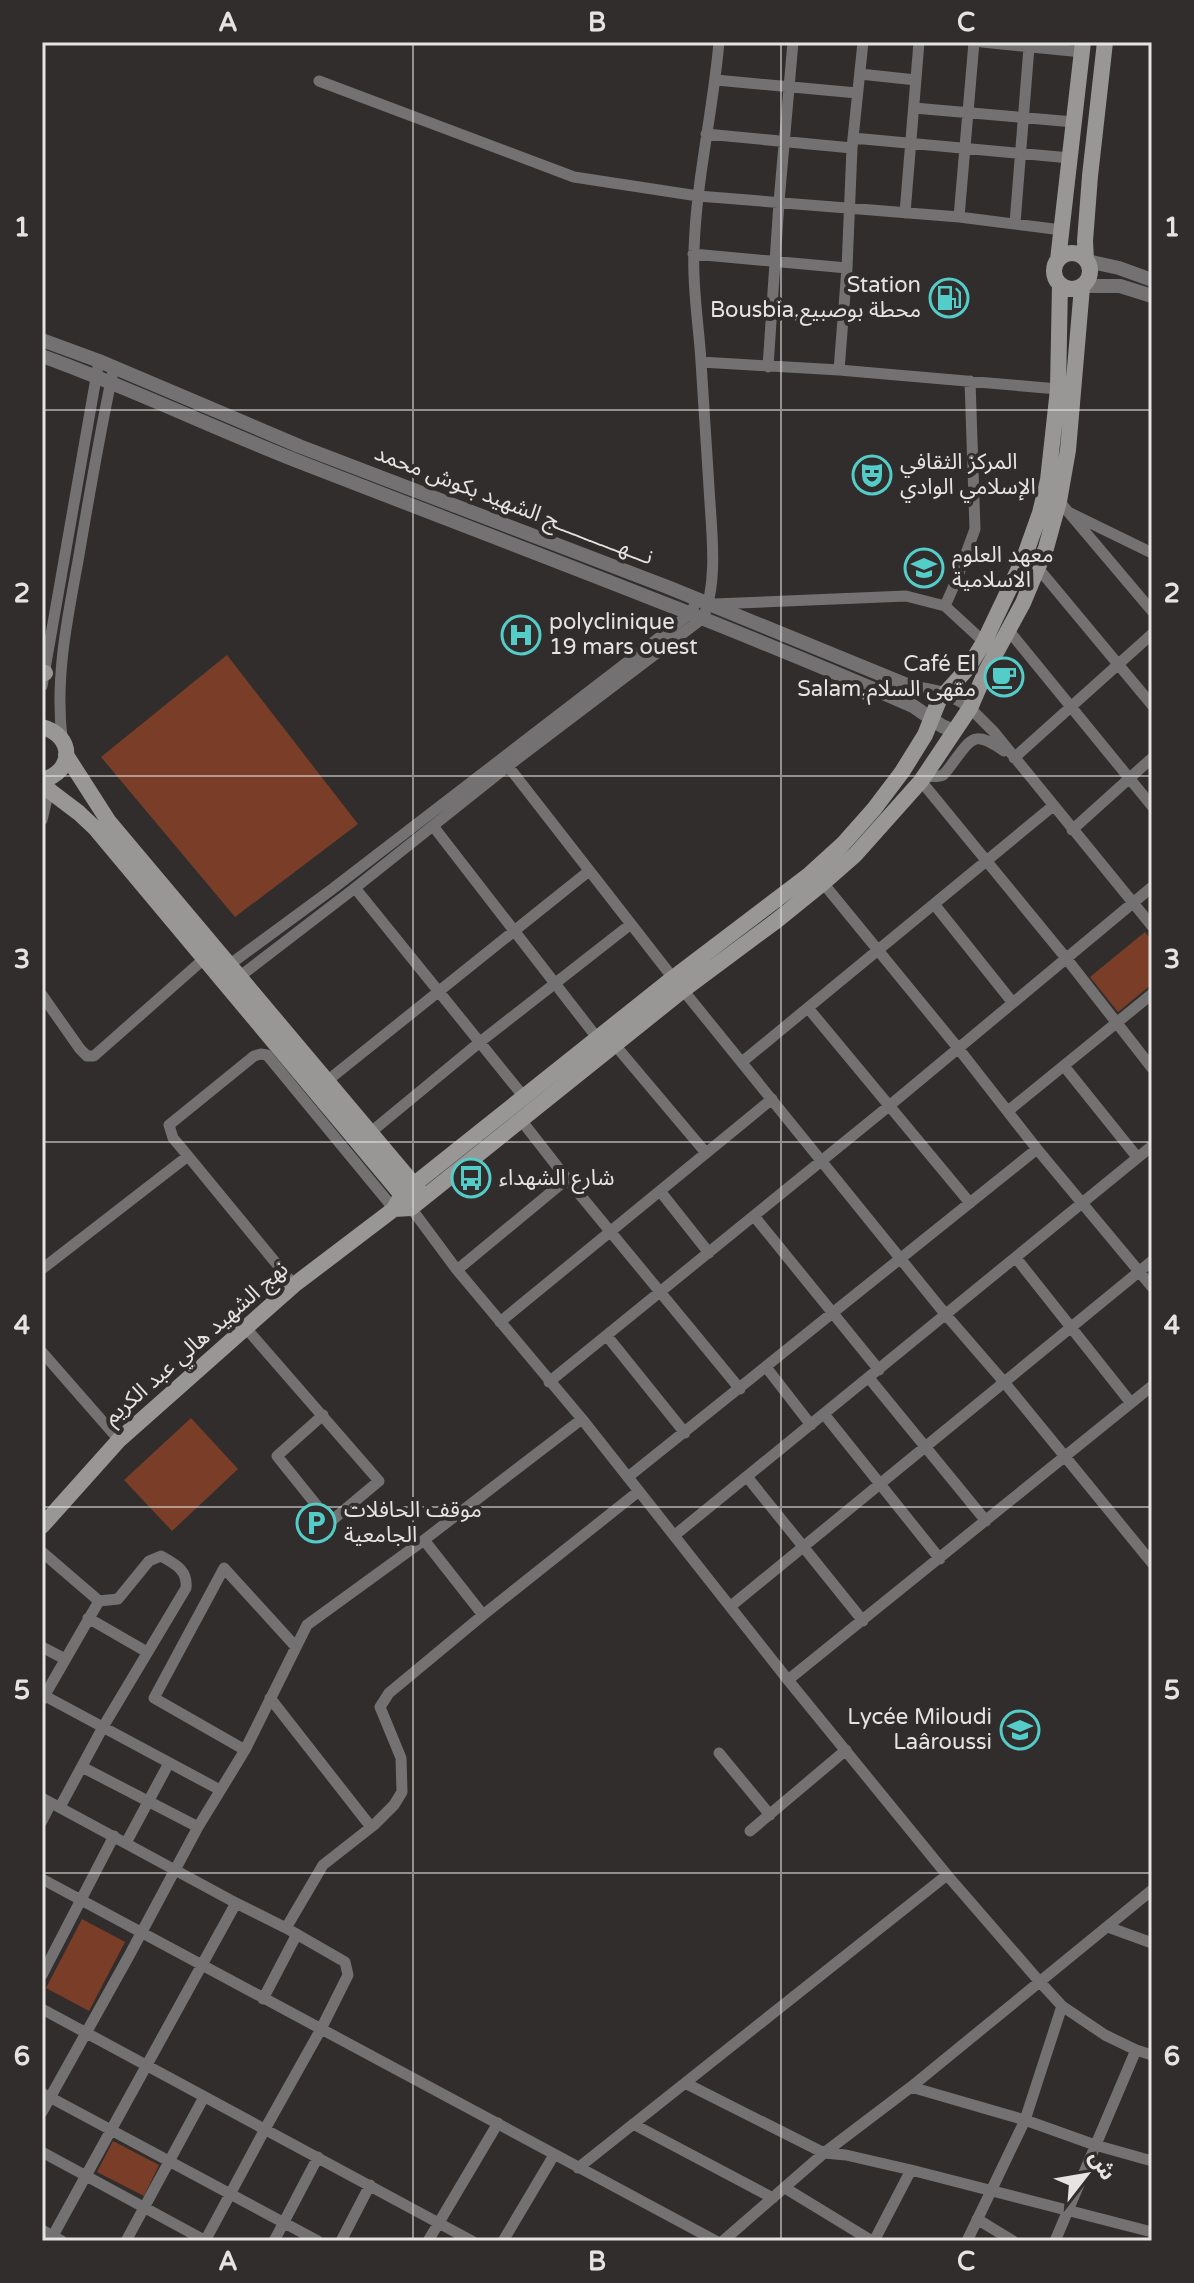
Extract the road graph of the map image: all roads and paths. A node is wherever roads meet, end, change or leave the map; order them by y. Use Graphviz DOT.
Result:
graph roads {
  1 [pos="719,42"];
  2 [pos="793,42"];
  3 [pos="863,42"];
  4 [pos="919,42"];
  5 [pos="974,42"];
  6 [pos="982,42"];
  7 [pos="1105,42"];
  8 [pos="1013,43"];
  9 [pos="1029,47"];
  10 [pos="1082,47"];
  11 [pos="860,74"];
  12 [pos="716,80"];
  13 [pos="916,80"];
  14 [pos="319,81"];
  15 [pos="789,86"];
  16 [pos="857,93"];
  17 [pos="914,108"];
  18 [pos="968,112"];
  19 [pos="1023,116"];
  20 [pos="1074,122"];
  21 [pos="706,134"];
  22 [pos="911,142"];
  23 [pos="785,143"];
  24 [pos="853,143"];
  25 [pos="964,147"];
  26 [pos="1020,153"];
  27 [pos="1070,158"];
  28 [pos="698,196"];
  29 [pos="779,202"];
  30 [pos="850,207"];
  31 [pos="905,213"];
  32 [pos="959,217"];
  33 [pos="1015,223"];
  34 [pos="1062,230"];
  35 [pos="693,254"];
  36 [pos="777,260"];
  37 [pos="1058,260"];
  38 [pos="1087,260"];
  39 [pos="847,268"];
  40 [pos="1152,280"];
  41 [pos="1060,284"];
  42 [pos="1082,286"];
  43 [pos="1152,296"];
  44 [pos="42,340"];
  45 [pos="42,356"];
  46 [pos="701,362"];
  47 [pos="768,367"];
  48 [pos="98,368"];
  49 [pos="839,370"];
  50 [pos="113,374"];
  51 [pos="970,381"];
  52 [pos="1058,389"];
  53 [pos="1063,506"];
  54 [pos="1151,548"];
  55 [pos="1038,568"];
  56 [pos="945,606"];
  57 [pos="700,608"];
  58 [pos="1152,611"];
  59 [pos="1009,631"];
  60 [pos="1152,634"];
  61 [pos="984,642"];
  62 [pos="1119,665"];
  63 [pos="43,678"];
  64 [pos="944,695"];
  65 [pos="1152,705"];
  66 [pos="1072,707"];
  67 [pos="970,708"];
  68 [pos="931,718"];
  69 [pos="42,727"];
  70 [pos="954,731"];
  71 [pos="62,738"];
  72 [pos="66,755"];
  73 [pos="1014,758"];
  74 [pos="1152,758"];
  75 [pos="504,762"];
  76 [pos="1129,778"];
  77 [pos="922,779"];
  78 [pos="47,783"];
  79 [pos="1053,806"];
  80 [pos="1152,806"];
  81 [pos="42,820"];
  82 [pos="433,826"];
  83 [pos="1072,830"];
  84 [pos="987,861"];
  85 [pos="589,871"];
  86 [pos="823,883"];
  87 [pos="1152,887"];
  88 [pos="355,888"];
  89 [pos="934,904"];
  90 [pos="1134,904"];
  91 [pos="631,924"];
  92 [pos="1152,926"];
  93 [pos="514,933"];
  94 [pos="877,950"];
  95 [pos="205,958"];
  96 [pos="1066,958"];
  97 [pos="234,971"];
  98 [pos="554,984"];
  99 [pos="678,984"];
  100 [pos="439,993"];
  101 [pos="1152,994"];
  102 [pos="42,995"];
  103 [pos="1013,1003"];
  104 [pos="808,1008"];
  105 [pos="1116,1024"];
  106 [pos="598,1039"];
  107 [pos="480,1042"];
  108 [pos="615,1045"];
  109 [pos="958,1048"];
  110 [pos="742,1062"];
  111 [pos="1064,1066"];
  112 [pos="1152,1068"];
  113 [pos="327,1081"];
  114 [pos="524,1097"];
  115 [pos="772,1099"];
  116 [pos="889,1106"];
  117 [pos="1008,1111"];
  118 [pos="521,1120"];
  119 [pos="371,1132"];
  120 [pos="1152,1146"];
  121 [pos="1037,1149"];
  122 [pos="706,1153"];
  123 [pos="188,1156"];
  124 [pos="1137,1157"];
  125 [pos="822,1161"];
  126 [pos="567,1179"];
  127 [pos="660,1191"];
  128 [pos="409,1199"];
  129 [pos="970,1203"];
  130 [pos="1082,1203"];
  131 [pos="754,1216"];
  132 [pos="611,1232"];
  133 [pos="709,1253"];
  134 [pos="1016,1258"];
  135 [pos="901,1259"];
  136 [pos="1152,1261"];
  137 [pos="42,1269"];
  138 [pos="457,1270"];
  139 [pos="1139,1271"];
  140 [pos="294,1285"];
  141 [pos="1152,1287"];
  142 [pos="660,1293"];
  143 [pos="833,1313"];
  144 [pos="946,1315"];
  145 [pos="500,1322"];
  146 [pos="245,1327"];
  147 [pos="1072,1328"];
  148 [pos="607,1336"];
  149 [pos="42,1352"];
  150 [pos="766,1367"];
  151 [pos="879,1370"];
  152 [pos="869,1378"];
  153 [pos="549,1382"];
  154 [pos="1004,1382"];
  155 [pos="1152,1386"];
  156 [pos="740,1389"];
  157 [pos="1131,1403"];
  158 [pos="824,1414"];
  159 [pos="323,1415"];
  160 [pos="582,1419"];
  161 [pos="811,1425"];
  162 [pos="685,1433"];
  163 [pos="119,1440"];
  164 [pos="926,1446"];
  165 [pos="1064,1455"];
  166 [pos="628,1477"];
  167 [pos="748,1478"];
  168 [pos="880,1484"];
  169 [pos="639,1491"];
  170 [pos="986,1521"];
  171 [pos="42,1526"];
  172 [pos="675,1535"];
  173 [pos="424,1540"];
  174 [pos="803,1547"];
  175 [pos="42,1552"];
  176 [pos="940,1559"];
  177 [pos="1152,1563"];
  178 [pos="99,1601"];
  179 [pos="731,1606"];
  180 [pos="483,1615"];
  181 [pos="88,1618"];
  182 [pos="863,1621"];
  183 [pos="42,1647"];
  184 [pos="296,1647"];
  185 [pos="147,1652"];
  186 [pos="65,1659"];
  187 [pos="788,1680"];
  188 [pos="43,1698"];
  189 [pos="270,1698"];
  190 [pos="103,1727"];
  191 [pos="245,1750"];
  192 [pos="846,1750"];
  193 [pos="719,1753"];
  194 [pos="169,1763"];
  195 [pos="82,1767"];
  196 [pos="220,1790"];
  197 [pos="148,1802"];
  198 [pos="51,1803"];
  199 [pos="770,1815"];
  200 [pos="42,1821"];
  201 [pos="198,1827"];
  202 [pos="371,1827"];
  203 [pos="750,1831"];
  204 [pos="114,1836"];
  205 [pos="126,1843"];
  206 [pos="175,1869"];
  207 [pos="947,1875"];
  208 [pos="42,1879"];
  209 [pos="1152,1890"];
  210 [pos="80,1900"];
  211 [pos="236,1903"];
  212 [pos="1108,1927"];
  213 [pos="292,1931"];
  214 [pos="141,1933"];
  215 [pos="1152,1943"];
  216 [pos="202,1966"];
  217 [pos="42,1975"];
  218 [pos="1039,1981"];
  219 [pos="263,1999"];
  220 [pos="1062,2006"];
  221 [pos="42,2009"];
  222 [pos="321,2029"];
  223 [pos="85,2034"];
  224 [pos="1136,2050"];
  225 [pos="1152,2055"];
  226 [pos="146,2066"];
  227 [pos="685,2083"];
  228 [pos="911,2087"];
  229 [pos="46,2095"];
  230 [pos="204,2097"];
  231 [pos="42,2112"];
  232 [pos="1025,2120"];
  233 [pos="498,2123"];
  234 [pos="633,2124"];
  235 [pos="265,2129"];
  236 [pos="111,2130"];
  237 [pos="1095,2145"];
  238 [pos="42,2152"];
  239 [pos="824,2153"];
  240 [pos="554,2155"];
  241 [pos="318,2157"];
  242 [pos="1152,2161"];
  243 [pos="170,2162"];
  244 [pos="578,2168"];
  245 [pos="911,2170"];
  246 [pos="86,2176"];
  247 [pos="370,2185"];
  248 [pos="785,2188"];
  249 [pos="991,2191"];
  250 [pos="231,2194"];
  251 [pos="773,2198"];
  252 [pos="144,2208"];
  253 [pos="1067,2211"];
  254 [pos="977,2219"];
  255 [pos="284,2222"];
  256 [pos="440,2222"];
  257 [pos="1152,2232"];
  258 [pos="52,2237"];
  259 [pos="126,2241"];
  260 [pos="206,2241"];
  261 [pos="274,2241"];
  262 [pos="318,2241"];
  263 [pos="341,2241"];
  264 [pos="428,2241"];
  265 [pos="472,2241"];
  266 [pos="503,2241"];
  267 [pos="716,2241"];
  268 [pos="723,2241"];
  269 [pos="873,2241"];
  270 [pos="967,2241"];
  271 [pos="1013,2241"];
  272 [pos="1055,2241"];
  1 -- 12 [label="street"];
  2 -- 15 [label="street"];
  3 -- 11 [label="street"];
  4 -- 13 [label="street"];
  5 -- 18 [label="street"];
  6 -- 8 [label="street"];
  7 -- 38 [label="main road"];
  8 -- 9 [label="street"];
  9 -- 10 [label="street"];
  9 -- 19 [label="street"];
  10 -- 20 [label="main road"];
  11 -- 13 [label="street"];
  11 -- 16 [label="street"];
  12 -- 15 [label="street"];
  12 -- 21 [label="street"];
  13 -- 17 [label="street"];
  14 -- 28 [label="street"];
  15 -- 16 [label="street"];
  15 -- 23 [label="street"];
  16 -- 24 [label="street"];
  17 -- 18 [label="street"];
  17 -- 22 [label="street"];
  18 -- 19 [label="street"];
  18 -- 25 [label="street"];
  19 -- 20 [label="street"];
  19 -- 26 [label="street"];
  20 -- 27 [label="main road"];
  21 -- 23 [label="street"];
  21 -- 28 [label="street"];
  22 -- 24 [label="street"];
  22 -- 25 [label="street"];
  22 -- 31 [label="street"];
  23 -- 24 [label="street"];
  23 -- 29 [label="street"];
  24 -- 30 [label="street"];
  25 -- 26 [label="street"];
  25 -- 32 [label="street"];
  26 -- 27 [label="street"];
  26 -- 33 [label="street"];
  27 -- 34 [label="main road"];
  28 -- 29 [label="street"];
  28 -- 35 [label="street"];
  29 -- 30 [label="street"];
  29 -- 36 [label="street"];
  30 -- 31 [label="street"];
  30 -- 39 [label="street"];
  31 -- 32 [label="street"];
  32 -- 33 [label="street"];
  33 -- 34 [label="street"];
  34 -- 37 [label="main road"];
  35 -- 36 [label="street"];
  35 -- 46 [label="street"];
  36 -- 39 [label="street"];
  36 -- 47 [label="street"];
  37 -- 38 [label="main road"];
  37 -- 41 [label="main road"];
  38 -- 40 [label="street"];
  38 -- 42 [label="main road"];
  39 -- 49 [label="street"];
  41 -- 42 [label="main road"];
  41 -- 52 [label="main road"];
  42 -- 43 [label="street"];
  42 -- 53 [label="main road"];
  44 -- 48 [label="street, نـــهـــــــــــج الشهيد بكوش محمد"];
  45 -- 48 [label="street, نـــهـــــــــــج الشهيد بكوش محمد"];
  46 -- 47 [label="street"];
  46 -- 57 [label="street"];
  47 -- 49 [label="street"];
  48 -- 50 [label="street, نـــهـــــــــــج الشهيد بكوش محمد"];
  48 -- 63 [label="street"];
  49 -- 51 [label="street"];
  50 -- 57 [label="street, نـــهـــــــــــج الشهيد بكوش محمد"];
  50 -- 71 [label="street"];
  51 -- 52 [label="street"];
  51 -- 56 [label="street"];
  52 -- 61 [label="main road"];
  53 -- 54 [label="street"];
  53 -- 55 [label="main road"];
  53 -- 58 [label="street"];
  55 -- 59 [label="main road"];
  55 -- 62 [label="street"];
  56 -- 57 [label="street"];
  56 -- 61 [label="street"];
  57 -- 64 [label="street, نـــهـــــــــــج الشهيد بكوش محمد"];
  57 -- 68 [label="street, نـــهـــــــــــج الشهيد بكوش محمد"];
  57 -- 75 [label="street"];
  59 -- 66 [label="street"];
  59 -- 67 [label="main road"];
  60 -- 62 [label="street"];
  61 -- 64 [label="main road"];
  62 -- 65 [label="street"];
  62 -- 66 [label="street"];
  64 -- 67 [label="street, نـــهـــــــــــج الشهيد بكوش محمد"];
  64 -- 68 [label="main road"];
  66 -- 73 [label="street"];
  66 -- 76 [label="street"];
  67 -- 70 [label="main road"];
  67 -- 73 [label="street"];
  68 -- 70 [label="street, نـــهـــــــــــج الشهيد بكوش محمد"];
  68 -- 99 [label="main road"];
  69 -- 71 [label="main road"];
  70 -- 77 [label="main road"];
  71 -- 72 [label="main road"];
  72 -- 78 [label="main road"];
  72 -- 97 [label="main road"];
  73 -- 77 [label="street"];
  73 -- 79 [label="street"];
  74 -- 76 [label="street"];
  75 -- 82 [label="street"];
  75 -- 85 [label="street"];
  75 -- 97 [label="street"];
  76 -- 80 [label="street"];
  76 -- 83 [label="street"];
  77 -- 84 [label="street"];
  77 -- 86 [label="main road"];
  78 -- 81 [label="street"];
  78 -- 95 [label="main road"];
  79 -- 83 [label="street"];
  79 -- 84 [label="street"];
  82 -- 88 [label="street"];
  82 -- 93 [label="street"];
  83 -- 90 [label="street"];
  84 -- 89 [label="street"];
  84 -- 96 [label="street"];
  85 -- 91 [label="street"];
  85 -- 93 [label="street"];
  86 -- 94 [label="street"];
  86 -- 99 [label="main road"];
  87 -- 90 [label="street"];
  88 -- 97 [label="street"];
  88 -- 100 [label="street"];
  89 -- 94 [label="street"];
  89 -- 103 [label="street"];
  90 -- 92 [label="street"];
  90 -- 96 [label="street"];
  91 -- 98 [label="street"];
  91 -- 99 [label="street"];
  93 -- 98 [label="street"];
  93 -- 100 [label="street"];
  94 -- 104 [label="street"];
  94 -- 109 [label="street"];
  95 -- 102 [label="street"];
  95 -- 128 [label="main road"];
  96 -- 103 [label="street"];
  96 -- 105 [label="street"];
  97 -- 113 [label="main road"];
  98 -- 106 [label="street"];
  98 -- 107 [label="street"];
  99 -- 106 [label="main road"];
  99 -- 108 [label="main road"];
  99 -- 110 [label="street"];
  100 -- 107 [label="street"];
  100 -- 113 [label="street"];
  101 -- 105 [label="street"];
  103 -- 109 [label="street"];
  104 -- 110 [label="street"];
  104 -- 116 [label="street"];
  105 -- 111 [label="street"];
  105 -- 112 [label="street"];
  106 -- 114 [label="main road"];
  107 -- 114 [label="street"];
  107 -- 119 [label="street"];
  108 -- 118 [label="main road"];
  108 -- 122 [label="street"];
  109 -- 116 [label="street"];
  109 -- 117 [label="street"];
  110 -- 115 [label="street"];
  111 -- 117 [label="street"];
  111 -- 124 [label="street"];
  113 -- 119 [label="main road"];
  114 -- 128 [label="main road"];
  115 -- 122 [label="street"];
  115 -- 125 [label="street"];
  116 -- 125 [label="street"];
  116 -- 129 [label="street"];
  117 -- 121 [label="street"];
  118 -- 126 [label="street"];
  118 -- 128 [label="main road"];
  119 -- 128 [label="main road"];
  120 -- 124 [label="street"];
  121 -- 129 [label="street"];
  121 -- 130 [label="street"];
  122 -- 127 [label="street"];
  123 -- 128 [label="street"];
  123 -- 137 [label="street"];
  123 -- 140 [label="street"];
  124 -- 130 [label="street"];
  125 -- 131 [label="street"];
  125 -- 135 [label="street"];
  126 -- 132 [label="street"];
  126 -- 138 [label="street"];
  127 -- 132 [label="street"];
  127 -- 133 [label="street"];
  128 -- 138 [label="street"];
  128 -- 140 [label="main road, نهج الشهيد هالي عبد الكريم"];
  129 -- 135 [label="street"];
  130 -- 134 [label="street"];
  130 -- 139 [label="street"];
  131 -- 133 [label="street"];
  131 -- 143 [label="street"];
  132 -- 142 [label="street"];
  132 -- 145 [label="street"];
  133 -- 142 [label="street"];
  134 -- 144 [label="street"];
  134 -- 147 [label="street"];
  135 -- 143 [label="street"];
  135 -- 144 [label="street"];
  136 -- 139 [label="street"];
  138 -- 145 [label="street"];
  139 -- 141 [label="street"];
  139 -- 147 [label="street"];
  140 -- 146 [label="main road, نهج الشهيد هالي عبد الكريم"];
  142 -- 148 [label="street"];
  142 -- 156 [label="street"];
  143 -- 150 [label="street"];
  143 -- 151 [label="street"];
  144 -- 151 [label="street"];
  144 -- 154 [label="street"];
  145 -- 153 [label="street"];
  146 -- 159 [label="street"];
  146 -- 163 [label="main road, نهج الشهيد هالي عبد الكريم"];
  147 -- 154 [label="street"];
  147 -- 157 [label="street"];
  148 -- 153 [label="street"];
  148 -- 162 [label="street"];
  149 -- 163 [label="street"];
  150 -- 156 [label="street"];
  150 -- 161 [label="street"];
  151 -- 152 [label="street"];
  152 -- 158 [label="street"];
  152 -- 164 [label="street"];
  153 -- 160 [label="street"];
  154 -- 164 [label="street"];
  154 -- 165 [label="street"];
  155 -- 157 [label="street"];
  156 -- 162 [label="street"];
  157 -- 165 [label="street"];
  158 -- 161 [label="street"];
  158 -- 168 [label="street"];
  159 -- 159 [label="street"];
  160 -- 166 [label="street"];
  160 -- 173 [label="street"];
  161 -- 167 [label="street"];
  162 -- 166 [label="street"];
  163 -- 171 [label="main road, نهج الشهيد هالي عبد الكريم"];
  164 -- 168 [label="street"];
  164 -- 170 [label="street"];
  165 -- 170 [label="street"];
  165 -- 177 [label="street"];
  166 -- 169 [label="street"];
  167 -- 172 [label="street"];
  167 -- 174 [label="street"];
  168 -- 174 [label="street"];
  168 -- 176 [label="street"];
  169 -- 172 [label="street"];
  169 -- 180 [label="street"];
  170 -- 176 [label="street"];
  172 -- 179 [label="street"];
  173 -- 180 [label="street"];
  173 -- 184 [label="street"];
  174 -- 179 [label="street"];
  174 -- 182 [label="street"];
  175 -- 178 [label="street"];
  176 -- 182 [label="street"];
  178 -- 181 [label="street"];
  178 -- 185 [label="street"];
  179 -- 187 [label="street"];
  180 -- 202 [label="street"];
  181 -- 185 [label="street"];
  181 -- 186 [label="street"];
  182 -- 187 [label="street"];
  183 -- 186 [label="street"];
  184 -- 189 [label="street"];
  184 -- 191 [label="street"];
  185 -- 190 [label="street"];
  186 -- 188 [label="street"];
  187 -- 192 [label="street"];
  188 -- 190 [label="street"];
  189 -- 191 [label="street"];
  189 -- 202 [label="street"];
  190 -- 194 [label="street"];
  190 -- 195 [label="street"];
  191 -- 196 [label="street"];
  192 -- 199 [label="street"];
  192 -- 207 [label="street"];
  193 -- 199 [label="street"];
  194 -- 196 [label="street"];
  194 -- 197 [label="street"];
  195 -- 197 [label="street"];
  195 -- 198 [label="street"];
  196 -- 201 [label="street"];
  197 -- 201 [label="street"];
  197 -- 205 [label="street"];
  198 -- 200 [label="street"];
  198 -- 204 [label="street"];
  199 -- 203 [label="street"];
  201 -- 206 [label="street"];
  202 -- 213 [label="street"];
  204 -- 205 [label="street"];
  204 -- 210 [label="street"];
  205 -- 206 [label="street"];
  206 -- 211 [label="street"];
  206 -- 214 [label="street"];
  207 -- 218 [label="street"];
  207 -- 227 [label="street"];
  208 -- 210 [label="street"];
  209 -- 212 [label="street"];
  210 -- 214 [label="street"];
  210 -- 217 [label="street"];
  211 -- 213 [label="street"];
  211 -- 216 [label="street"];
  212 -- 215 [label="street"];
  212 -- 218 [label="street"];
  213 -- 219 [label="street"];
  213 -- 222 [label="street"];
  214 -- 216 [label="street"];
  214 -- 223 [label="street"];
  216 -- 219 [label="street"];
  216 -- 226 [label="street"];
  218 -- 220 [label="street"];
  218 -- 228 [label="street"];
  219 -- 222 [label="street"];
  220 -- 224 [label="street"];
  220 -- 232 [label="street"];
  221 -- 223 [label="street"];
  222 -- 233 [label="street"];
  222 -- 235 [label="street"];
  223 -- 226 [label="street"];
  223 -- 229 [label="street"];
  224 -- 225 [label="street"];
  224 -- 237 [label="street"];
  226 -- 230 [label="street"];
  226 -- 236 [label="street"];
  227 -- 234 [label="street"];
  227 -- 239 [label="street"];
  228 -- 232 [label="street"];
  228 -- 239 [label="street"];
  229 -- 231 [label="street"];
  229 -- 236 [label="street"];
  230 -- 235 [label="street"];
  230 -- 243 [label="street"];
  232 -- 237 [label="street"];
  232 -- 249 [label="street"];
  233 -- 240 [label="street"];
  233 -- 256 [label="street"];
  234 -- 244 [label="street"];
  234 -- 251 [label="street"];
  235 -- 241 [label="street"];
  235 -- 250 [label="street"];
  236 -- 243 [label="street"];
  236 -- 246 [label="street"];
  237 -- 242 [label="street"];
  237 -- 253 [label="street"];
  238 -- 246 [label="street"];
  239 -- 245 [label="street"];
  239 -- 248 [label="street"];
  240 -- 244 [label="street"];
  240 -- 266 [label="street"];
  241 -- 247 [label="street"];
  241 -- 255 [label="street"];
  243 -- 250 [label="street"];
  243 -- 252 [label="street"];
  244 -- 267 [label="street"];
  245 -- 249 [label="street"];
  245 -- 269 [label="street"];
  246 -- 252 [label="street"];
  246 -- 258 [label="street"];
  247 -- 256 [label="street"];
  247 -- 263 [label="street"];
  248 -- 251 [label="street"];
  248 -- 269 [label="street"];
  249 -- 253 [label="street"];
  249 -- 254 [label="street"];
  250 -- 255 [label="street"];
  250 -- 260 [label="street"];
  251 -- 268 [label="street"];
  252 -- 259 [label="street"];
  252 -- 260 [label="street"];
  253 -- 257 [label="street"];
  253 -- 272 [label="street"];
  254 -- 270 [label="street"];
  254 -- 271 [label="street"];
  255 -- 261 [label="street"];
  255 -- 262 [label="street"];
  256 -- 264 [label="street"];
  256 -- 265 [label="street"];
}
